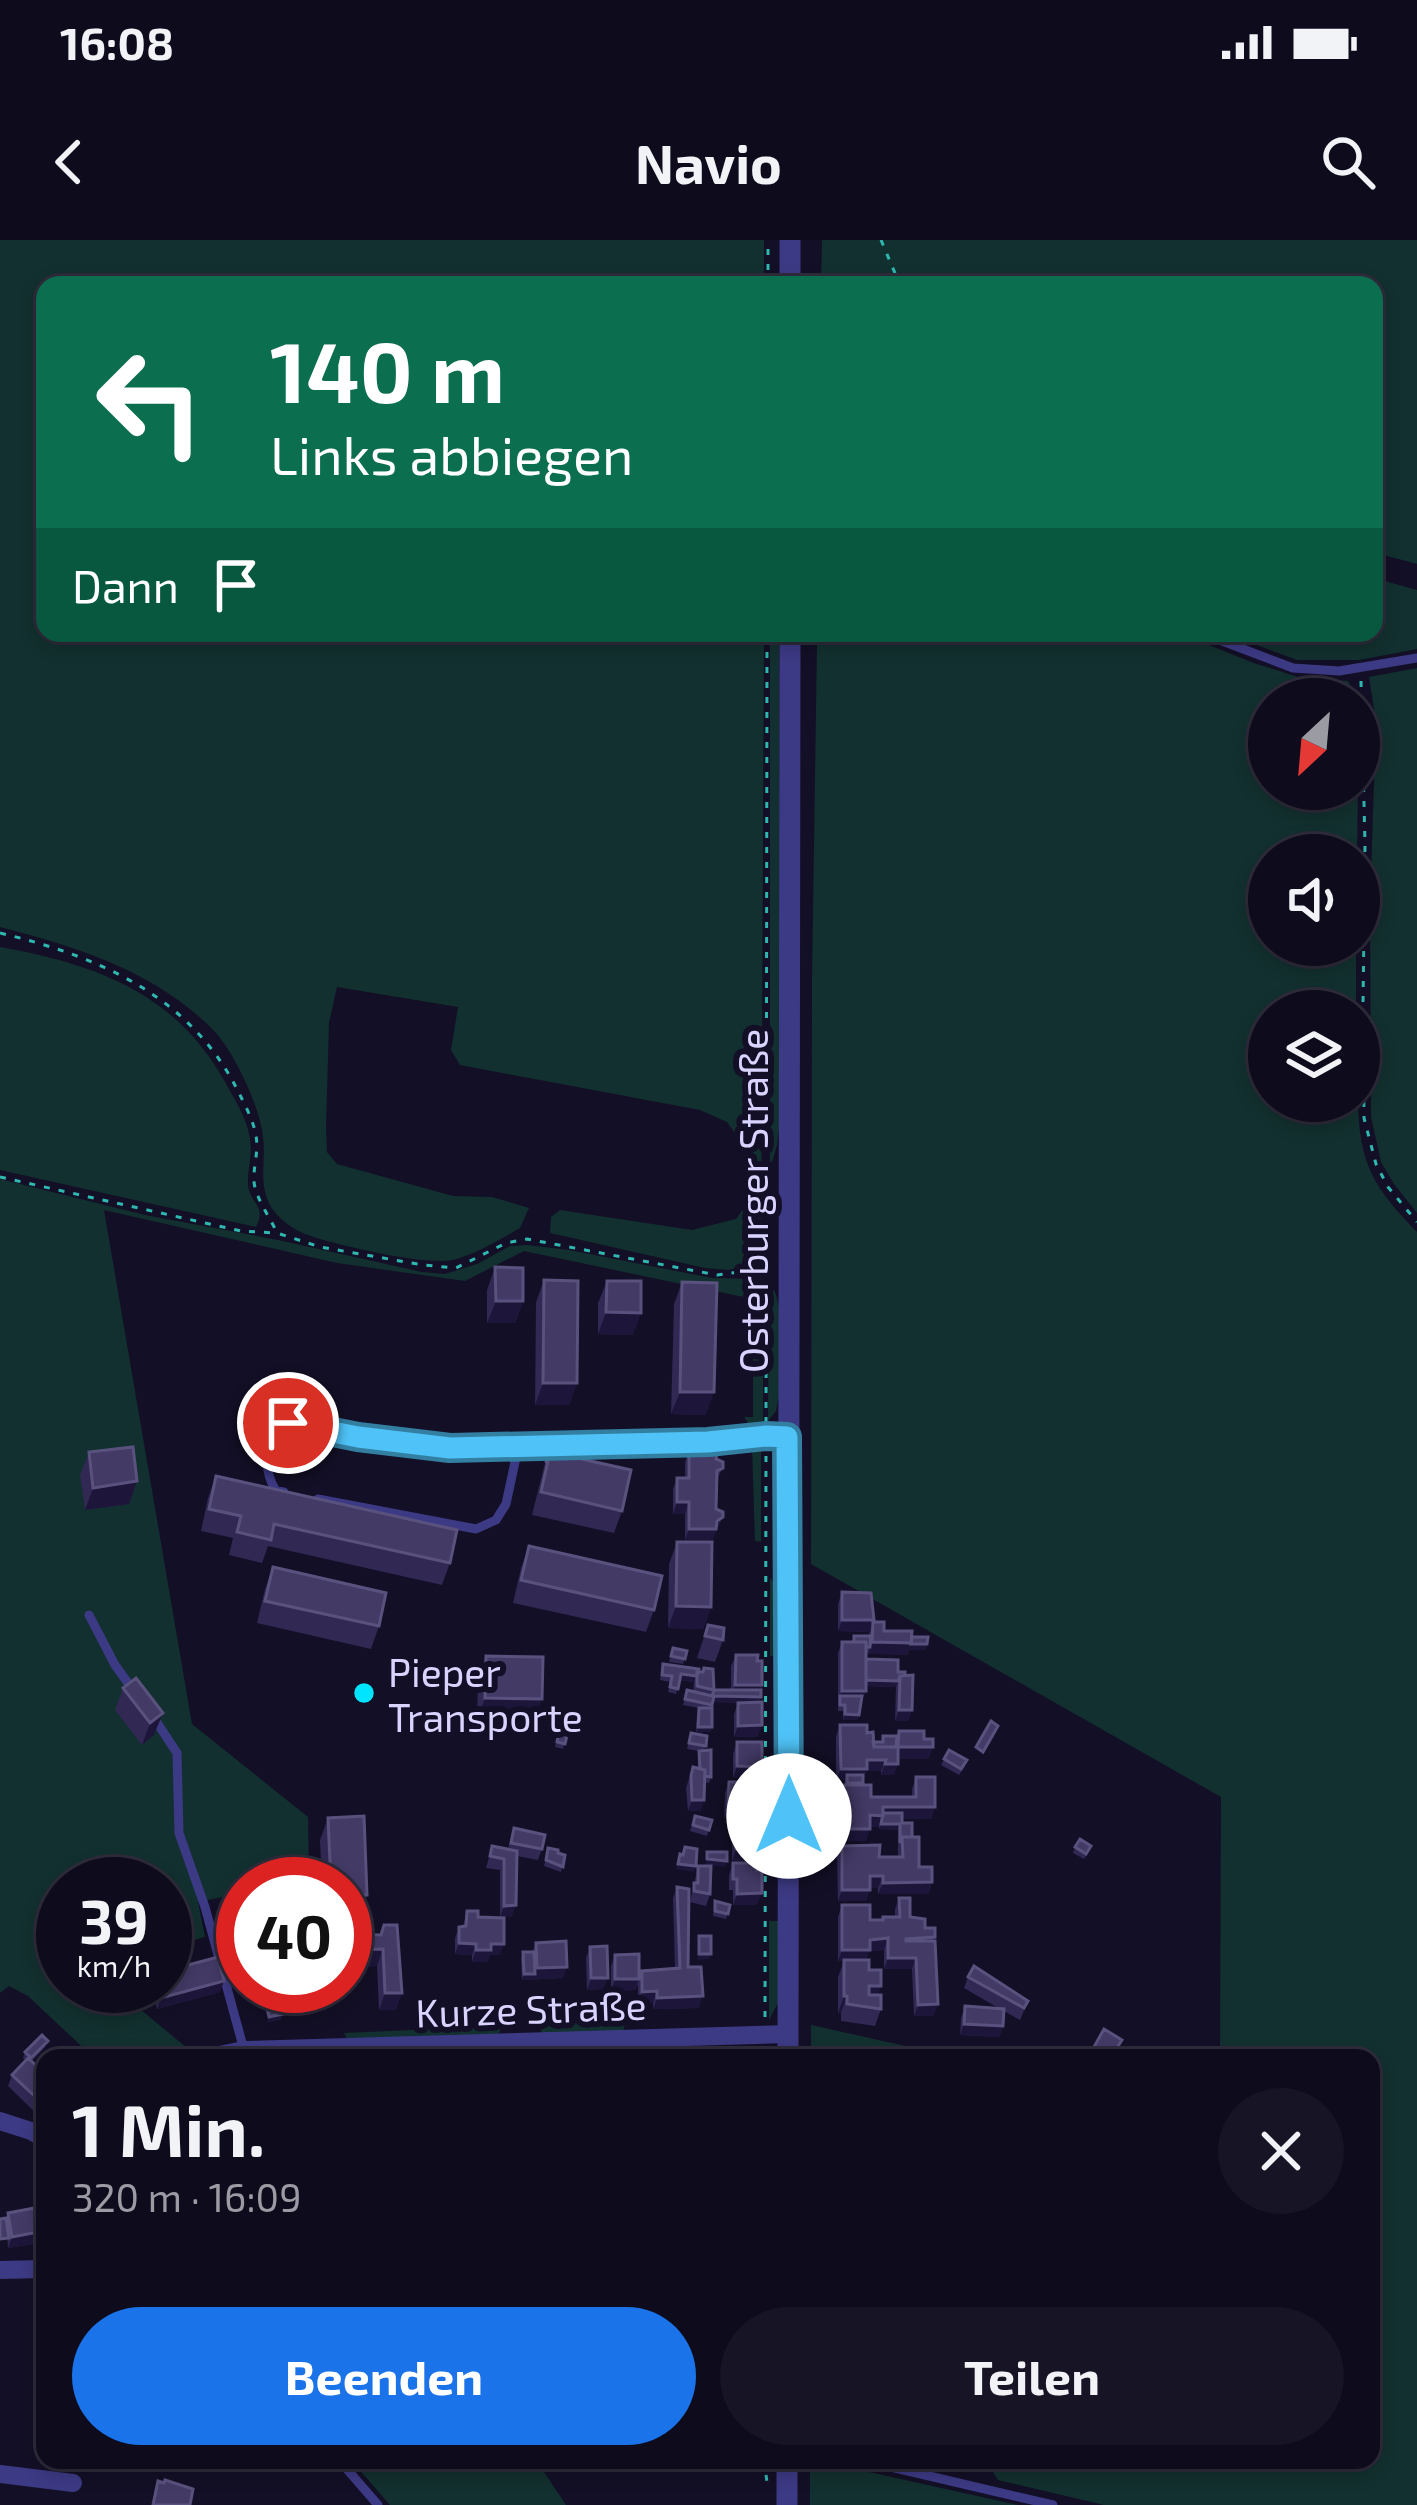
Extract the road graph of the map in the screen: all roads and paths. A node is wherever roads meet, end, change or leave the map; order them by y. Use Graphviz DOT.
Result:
graph roads {
  1 [pos="768,240"];
  2 [pos="790,240"];
  3 [pos="881,240"];
  4 [pos="768,276"];
  5 [pos="790,276"];
  6 [pos="896,276"];
  7 [pos="767,642"];
  8 [pos="790,642"];
  9 [pos="1225,642"];
  10 [pos="1417,658"];
  11 [pos="1359,668"];
  12 [pos="0,933"];
  13 [pos="0,1177"];
  14 [pos="1417,1222"];
  15 [pos="277,1233"];
  16 [pos="766,1268"];
  17 [pos="777,1436"];
  18 [pos="518,1448"];
  19 [pos="89,1616"];
  20 [pos="777,2034"];
  21 [pos="244,2049"];
  22 [pos="277,2049"];
  23 [pos="784,2049"];
  24 [pos="0,2121"];
  25 [pos="36,2133"];
  26 [pos="36,2269"];
  27 [pos="0,2270"];
  28 [pos="347,2469"];
  29 [pos="787,2469"];
  30 [pos="900,2469"];
  31 [pos="0,2474"];
  32 [pos="73,2482"];
  33 [pos="379,2505"];
  34 [pos="787,2505"];
  35 [pos="1054,2505"];
  1 -- 4 [label="path"];
  2 -- 5 [label="street"];
  3 -- 6 [label="path"];
  7 -- 16 [label="path"];
  8 -- 17 [label="street, Osterburger Straße"];
  9 -- 11 [label="lane"];
  10 -- 11 [label="lane"];
  11 -- 14 [label="path"];
  12 -- 15 [label="path"];
  13 -- 15 [label="path"];
  15 -- 16 [label="path"];
  16 -- 17 [label="path"];
  17 -- 18 [label="lane"];
  17 -- 20 [label="street, Osterburger Straße"];
  17 -- 20 [label="path"];
  18 -- 18 [label="lane"];
  19 -- 21 [label="lane"];
  20 -- 22 [label="street, Kurze Straße"];
  20 -- 23 [label="street, Osterburger Straße"];
  24 -- 25 [label="street"];
  26 -- 27 [label="street"];
  28 -- 33 [label="lane"];
  29 -- 34 [label="street"];
  30 -- 35 [label="lane"];
  31 -- 32 [label="street"];
}
